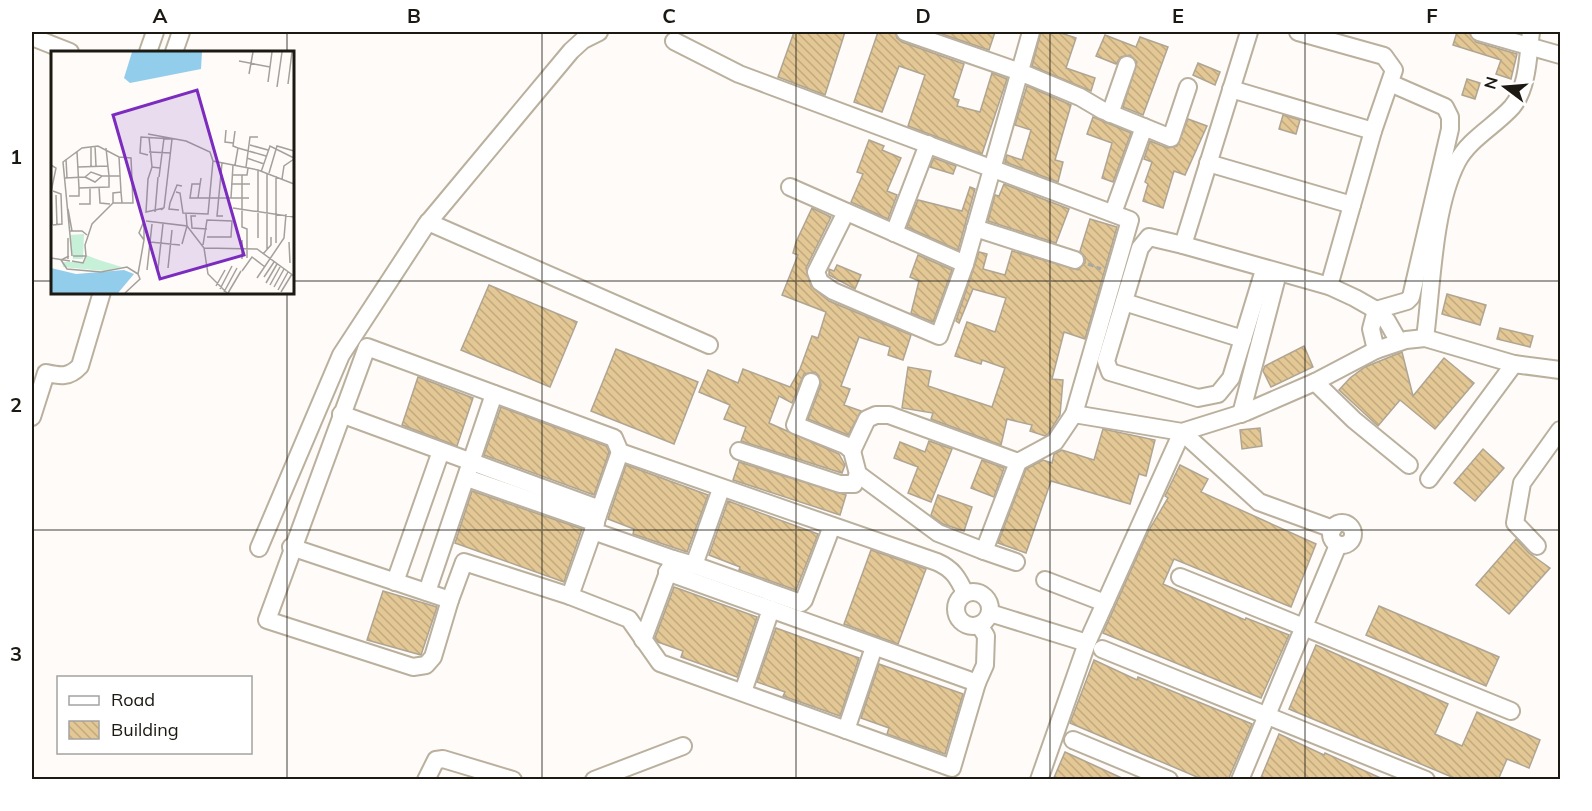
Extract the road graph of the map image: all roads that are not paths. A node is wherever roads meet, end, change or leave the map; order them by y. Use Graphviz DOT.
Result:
graph roads {
  1 [pos="155,32"];
  2 [pos="181,32"];
  3 [pos="599,32"];
  4 [pos="905,32"];
  5 [pos="1032,32"];
  6 [pos="1249,32"];
  7 [pos="1299,32"];
  8 [pos="1479,32"];
  9 [pos="671,35"];
  10 [pos="32,37"];
  11 [pos="1530,39"];
  12 [pos="67,51"];
  13 [pos="148,51"];
  14 [pos="174,51"];
  15 [pos="1560,54"];
  16 [pos="1126,65"];
  17 [pos="1020,72"];
  18 [pos="1390,83"];
  19 [pos="1188,87"];
  20 [pos="1231,89"];
  21 [pos="1110,114"];
  22 [pos="1144,127"];
  23 [pos="1373,131"];
  24 [pos="928,144"];
  25 [pos="1208,163"];
  26 [pos="992,168"];
  27 [pos="790,187"];
  28 [pos="1352,206"];
  29 [pos="846,212"];
  30 [pos="1113,213"];
  31 [pos="428,222"];
  32 [pos="975,228"];
  33 [pos="894,233"];
  34 [pos="1183,245"];
  35 [pos="1075,260"];
  36 [pos="964,264"];
  37 [pos="1271,271"];
  38 [pos="1329,286"];
  39 [pos="101,294"];
  40 [pos="1124,302"];
  41 [pos="1376,310"];
  42 [pos="1425,338"];
  43 [pos="1243,339"];
  44 [pos="1399,342"];
  45 [pos="709,345"];
  46 [pos="1376,350"];
  47 [pos="1514,363"];
  48 [pos="1560,370"];
  49 [pos="39,371"];
  50 [pos="811,382"];
  51 [pos="1315,382"];
  52 [pos="494,394"];
  53 [pos="341,414"];
  54 [pos="1074,414"];
  55 [pos="1241,414"];
  56 [pos="316,415"];
  57 [pos="32,417"];
  58 [pos="1560,430"];
  59 [pos="1182,432"];
  60 [pos="441,451"];
  61 [pos="739,451"];
  62 [pos="852,451"];
  63 [pos="620,452"];
  64 [pos="324,460"];
  65 [pos="1018,462"];
  66 [pos="1409,465"];
  67 [pos="469,470"];
  68 [pos="858,474"];
  69 [pos="1429,479"];
  70 [pos="720,489"];
  71 [pos="596,521"];
  72 [pos="832,526"];
  73 [pos="1537,546"];
  74 [pos="291,547"];
  75 [pos="259,548"];
  76 [pos="984,551"];
  77 [pos="1016,562"];
  78 [pos="693,565"];
  79 [pos="670,566"];
  80 [pos="1180,577"];
  81 [pos="1046,580"];
  82 [pos="395,582"];
  83 [pos="427,592"];
  84 [pos="965,593"];
  85 [pos="570,596"];
  86 [pos="450,600"];
  87 [pos="1105,603"];
  88 [pos="771,609"];
  89 [pos="985,619"];
  90 [pos="1305,627"];
  91 [pos="643,640"];
  92 [pos="1094,646"];
  93 [pos="874,647"];
  94 [pos="977,683"];
  95 [pos="743,692"];
  96 [pos="1511,711"];
  97 [pos="1268,714"];
  98 [pos="846,730"];
  99 [pos="1073,740"];
  100 [pos="683,746"];
  101 [pos="601,777"];
  102 [pos="504,778"];
  103 [pos="426,780"];
  104 [pos="631,780"];
  105 [pos="1038,780"];
  106 [pos="1169,780"];
  107 [pos="1240,780"];
  108 [pos="1426,780"];
  1 -- 13 [label="street"];
  2 -- 14 [label="street"];
  3 -- 31 [label="street"];
  4 -- 17 [label="street"];
  5 -- 17 [label="street"];
  6 -- 20 [label="street"];
  7 -- 18 [label="street"];
  8 -- 11 [label="street"];
  9 -- 24 [label="street"];
  10 -- 12 [label="street"];
  11 -- 15 [label="street"];
  11 -- 42 [label="street"];
  16 -- 21 [label="street"];
  17 -- 21 [label="street"];
  17 -- 26 [label="street"];
  18 -- 23 [label="street"];
  18 -- 41 [label="street"];
  19 -- 22 [label="street"];
  20 -- 23 [label="street"];
  20 -- 25 [label="street"];
  21 -- 22 [label="street"];
  22 -- 30 [label="street"];
  23 -- 28 [label="street"];
  24 -- 26 [label="street"];
  24 -- 33 [label="street"];
  25 -- 28 [label="street"];
  25 -- 34 [label="street"];
  26 -- 30 [label="street"];
  26 -- 32 [label="street"];
  27 -- 29 [label="street"];
  28 -- 38 [label="street"];
  29 -- 33 [label="street"];
  29 -- 36 [label="street"];
  30 -- 54 [label="street"];
  31 -- 45 [label="street"];
  31 -- 56 [label="street"];
  32 -- 35 [label="street"];
  32 -- 36 [label="street"];
  33 -- 36 [label="street"];
  34 -- 37 [label="street"];
  34 -- 40 [label="street"];
  37 -- 38 [label="street"];
  37 -- 43 [label="street"];
  37 -- 55 [label="street"];
  38 -- 41 [label="street"];
  39 -- 49 [label="street"];
  40 -- 43 [label="street"];
  40 -- 43 [label="street"];
  41 -- 44 [label="street"];
  41 -- 46 [label="street"];
  42 -- 44 [label="street"];
  42 -- 47 [label="street"];
  44 -- 46 [label="street"];
  46 -- 51 [label="street"];
  47 -- 48 [label="street"];
  47 -- 69 [label="street"];
  49 -- 57 [label="street"];
  50 -- 62 [label="street"];
  51 -- 55 [label="street"];
  51 -- 66 [label="street"];
  52 -- 53 [label="street"];
  52 -- 63 [label="street"];
  52 -- 67 [label="street"];
  53 -- 60 [label="street"];
  53 -- 64 [label="street"];
  54 -- 59 [label="street"];
  54 -- 65 [label="street"];
  55 -- 59 [label="street"];
  56 -- 64 [label="street"];
  56 -- 75 [label="street"];
  58 -- 73 [label="street"];
  59 -- 87 [label="street"];
  59 -- 90 [label="street"];
  60 -- 67 [label="street"];
  60 -- 82 [label="street"];
  61 -- 68 [label="street"];
  62 -- 65 [label="street"];
  62 -- 68 [label="street"];
  63 -- 70 [label="street"];
  63 -- 71 [label="street"];
  64 -- 74 [label="street"];
  65 -- 76 [label="street"];
  67 -- 71 [label="street"];
  67 -- 83 [label="street"];
  68 -- 76 [label="street"];
  70 -- 72 [label="street"];
  70 -- 78 [label="street"];
  71 -- 79 [label="street"];
  71 -- 85 [label="street"];
  72 -- 78 [label="street"];
  72 -- 84 [label="street"];
  74 -- 82 [label="street"];
  74 -- 86 [label="street"];
  76 -- 77 [label="street"];
  78 -- 79 [label="street"];
  79 -- 88 [label="street"];
  79 -- 91 [label="street"];
  80 -- 90 [label="street"];
  81 -- 87 [label="street"];
  82 -- 83 [label="street"];
  83 -- 86 [label="street"];
  84 -- 89 [label="street"];
  84 -- 89 [label="street"];
  85 -- 86 [label="street"];
  85 -- 91 [label="street"];
  87 -- 92 [label="street"];
  88 -- 93 [label="street"];
  88 -- 95 [label="street"];
  89 -- 92 [label="street"];
  89 -- 94 [label="street"];
  90 -- 96 [label="street"];
  90 -- 97 [label="street"];
  91 -- 95 [label="street"];
  92 -- 97 [label="street"];
  92 -- 105 [label="street"];
  93 -- 94 [label="street"];
  93 -- 98 [label="street"];
  94 -- 98 [label="street"];
  95 -- 98 [label="street"];
  97 -- 107 [label="street"];
  97 -- 108 [label="street"];
  99 -- 106 [label="street"];
  100 -- 101 [label="street"];
  101 -- 104 [label="street"];
  102 -- 103 [label="street"];
}
